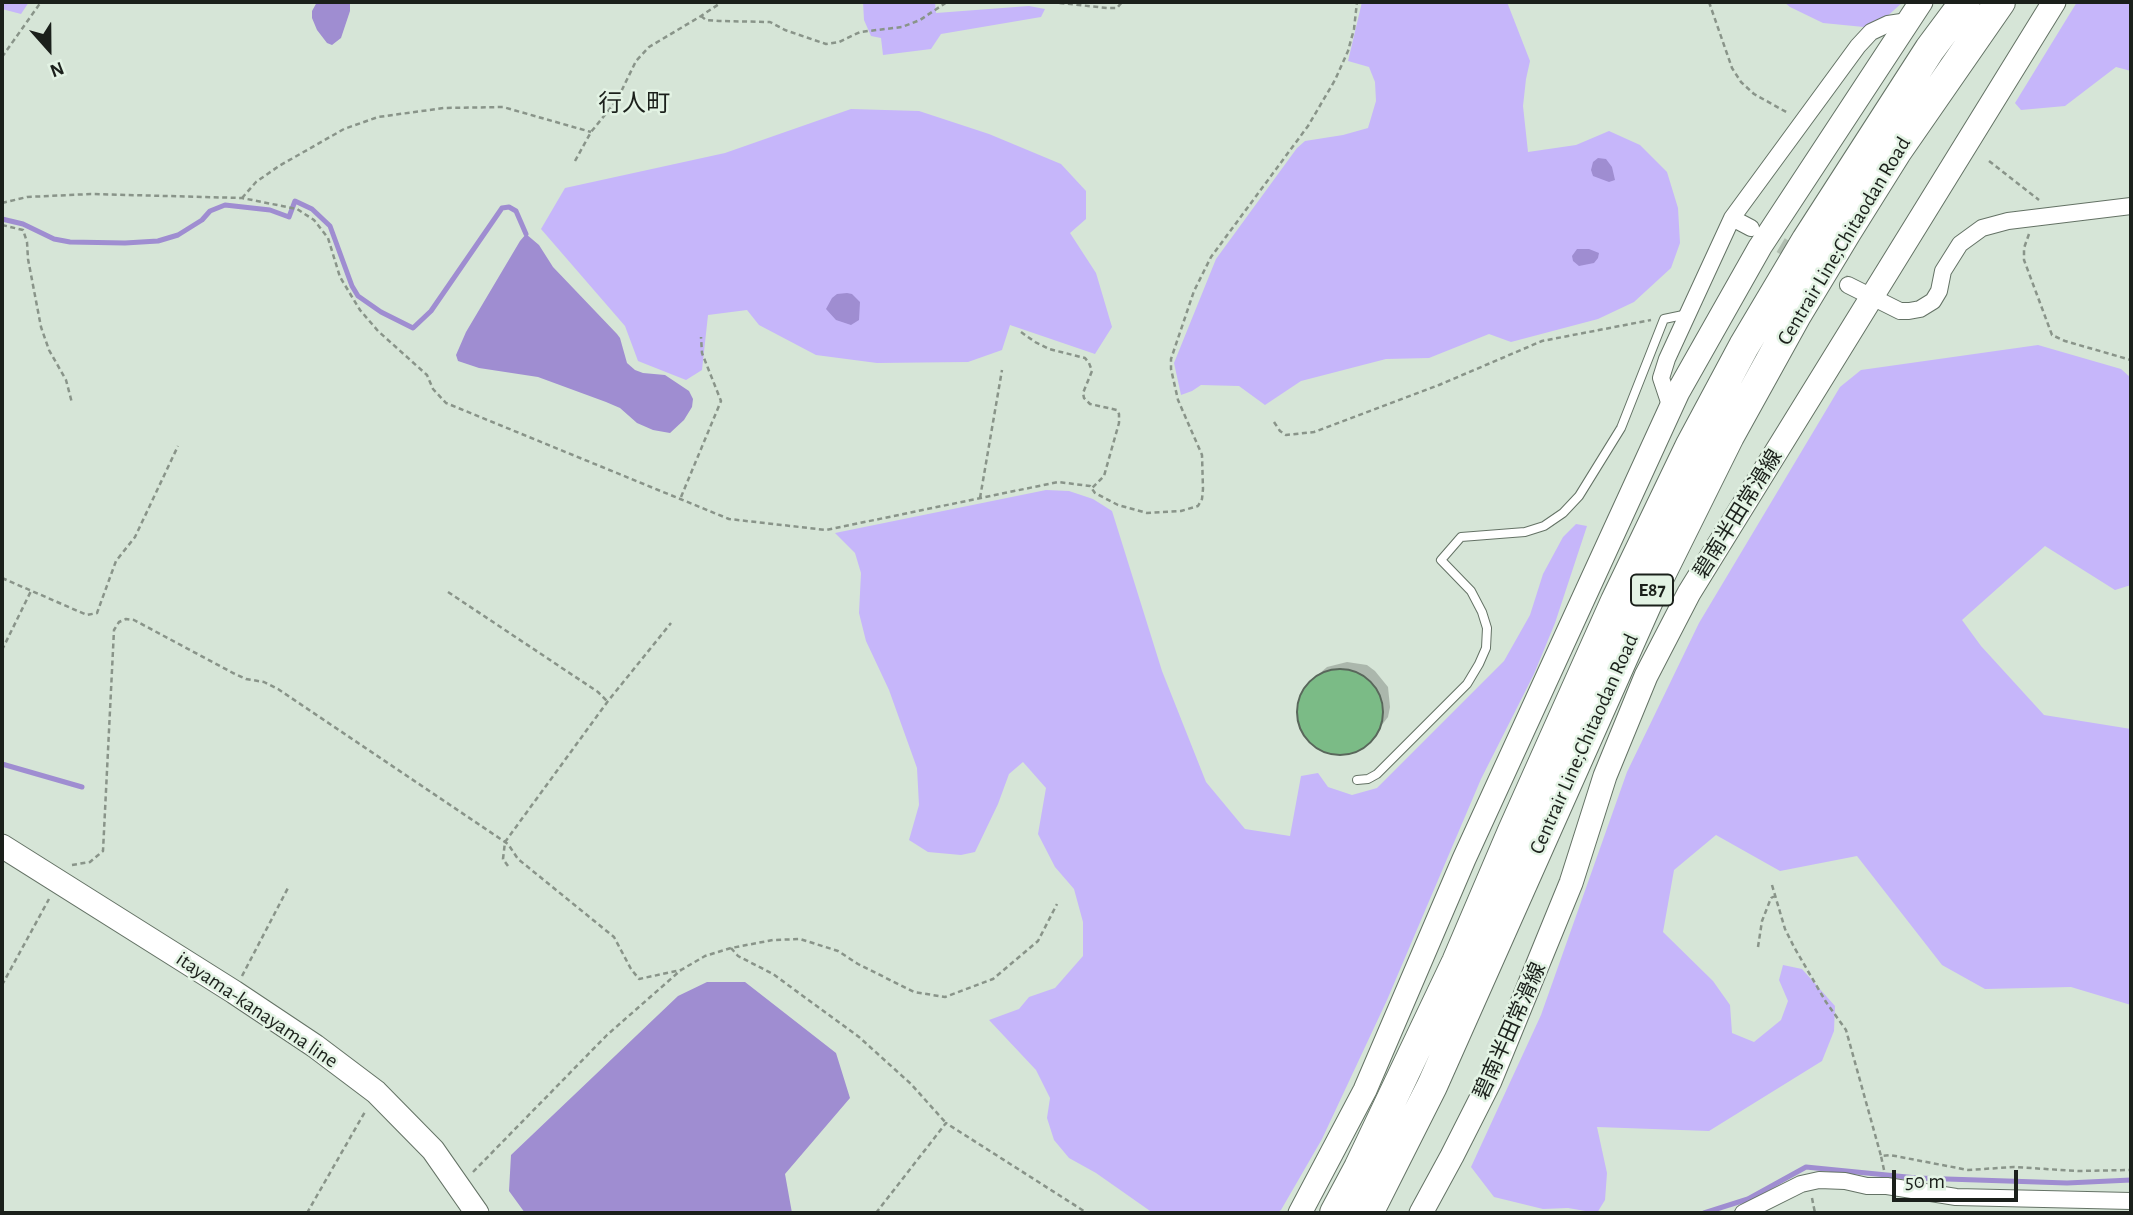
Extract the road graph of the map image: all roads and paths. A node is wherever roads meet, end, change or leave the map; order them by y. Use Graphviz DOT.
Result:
graph roads {
  1 [pos="41,2"];
  2 [pos="722,2"];
  3 [pos="947,2"];
  4 [pos="996,2"];
  5 [pos="1008,2"];
  6 [pos="1051,2"];
  7 [pos="1122,2"];
  8 [pos="1357,2"];
  9 [pos="1709,2"];
  10 [pos="1922,2"];
  11 [pos="1965,2"];
  12 [pos="2000,2"];
  13 [pos="2054,2"];
  14 [pos="701,16"];
  15 [pos="1908,21"];
  16 [pos="2,57"];
  17 [pos="1803,121"];
  18 [pos="591,132"];
  19 [pos="1989,160"];
  20 [pos="575,161"];
  21 [pos="242,198"];
  22 [pos="2,203"];
  23 [pos="2131,206"];
  24 [pos="2042,217"];
  25 [pos="1732,218"];
  26 [pos="2,225"];
  27 [pos="1751,228"];
  28 [pos="1848,285"];
  29 [pos="1871,297"];
  30 [pos="1688,314"];
  31 [pos="1664,319"];
  32 [pos="1021,332"];
  33 [pos="701,337"];
  34 [pos="2131,360"];
  35 [pos="1002,370"];
  36 [pos="72,402"];
  37 [pos="1671,408"];
  38 [pos="1274,422"];
  39 [pos="178,446"];
  40 [pos="1092,488"];
  41 [pos="680,498"];
  42 [pos="980,499"];
  43 [pos="2,578"];
  44 [pos="31,591"];
  45 [pos="448,592"];
  46 [pos="671,623"];
  47 [pos="2,650"];
  48 [pos="608,701"];
  49 [pos="1357,780"];
  50 [pos="505,842"];
  51 [pos="2,846"];
  52 [pos="509,866"];
  53 [pos="50,876"];
  54 [pos="1772,885"];
  55 [pos="289,886"];
  56 [pos="1775,896"];
  57 [pos="1057,904"];
  58 [pos="1758,947"];
  59 [pos="731,948"];
  60 [pos="681,970"];
  61 [pos="2,985"];
  62 [pos="234,992"];
  63 [pos="376,1092"];
  64 [pos="946,1123"];
  65 [pos="1881,1156"];
  66 [pos="2131,1170"];
  67 [pos="1887,1186"];
  68 [pos="458,1187"];
  69 [pos="2131,1201"];
  70 [pos="307,1213"];
  71 [pos="477,1213"];
  72 [pos="876,1213"];
  73 [pos="1087,1213"];
  74 [pos="1300,1213"];
  75 [pos="1335,1213"];
  76 [pos="1368,1213"];
  77 [pos="1421,1213"];
  78 [pos="1743,1213"];
  1 -- 16 [label="path"];
  2 -- 14 [label="path"];
  3 -- 14 [label="path"];
  4 -- 5 [label="path"];
  6 -- 7 [label="path"];
  8 -- 40 [label="path"];
  9 -- 17 [label="path"];
  10 -- 15 [label="main road"];
  11 -- 75 [label="highway, Centrair Line;Chitaodan Road / E87"];
  12 -- 76 [label="highway, Centrair Line;Chitaodan Road / E87"];
  13 -- 29 [label="main road, 碧南半田常滑線"];
  14 -- 18 [label="path"];
  15 -- 17 [label="street"];
  15 -- 37 [label="main road"];
  17 -- 25 [label="street"];
  18 -- 20 [label="path"];
  18 -- 21 [label="path"];
  19 -- 24 [label="path"];
  21 -- 22 [label="path"];
  21 -- 41 [label="path"];
  23 -- 24 [label="street"];
  24 -- 29 [label="street"];
  24 -- 34 [label="path"];
  25 -- 27 [label="street"];
  25 -- 30 [label="street"];
  26 -- 36 [label="path"];
  28 -- 29 [label="street"];
  29 -- 77 [label="main road, 碧南半田常滑線"];
  30 -- 31 [label="lane"];
  30 -- 37 [label="street"];
  31 -- 38 [label="path"];
  31 -- 49 [label="lane"];
  32 -- 40 [label="path"];
  33 -- 41 [label="path"];
  35 -- 42 [label="path"];
  37 -- 74 [label="main road"];
  39 -- 44 [label="path"];
  40 -- 42 [label="path"];
  41 -- 42 [label="path"];
  43 -- 44 [label="path"];
  44 -- 47 [label="path"];
  45 -- 48 [label="path"];
  46 -- 48 [label="path"];
  48 -- 50 [label="path"];
  50 -- 52 [label="path"];
  50 -- 53 [label="path"];
  50 -- 60 [label="path"];
  51 -- 53 [label="main road, itayama-kanayama line"];
  53 -- 61 [label="path"];
  53 -- 62 [label="main road, itayama-kanayama line"];
  54 -- 56 [label="path"];
  55 -- 62 [label="path"];
  56 -- 58 [label="path"];
  56 -- 65 [label="path"];
  57 -- 59 [label="path"];
  59 -- 60 [label="path"];
  59 -- 64 [label="path"];
  60 -- 68 [label="path"];
  62 -- 63 [label="main road, itayama-kanayama line"];
  63 -- 68 [label="main road, itayama-kanayama line"];
  63 -- 70 [label="path"];
  64 -- 72 [label="path"];
  64 -- 73 [label="path"];
  65 -- 66 [label="path"];
  65 -- 67 [label="path"];
  67 -- 69 [label="street"];
  67 -- 78 [label="street"];
  68 -- 71 [label="main road, itayama-kanayama line"];
}
